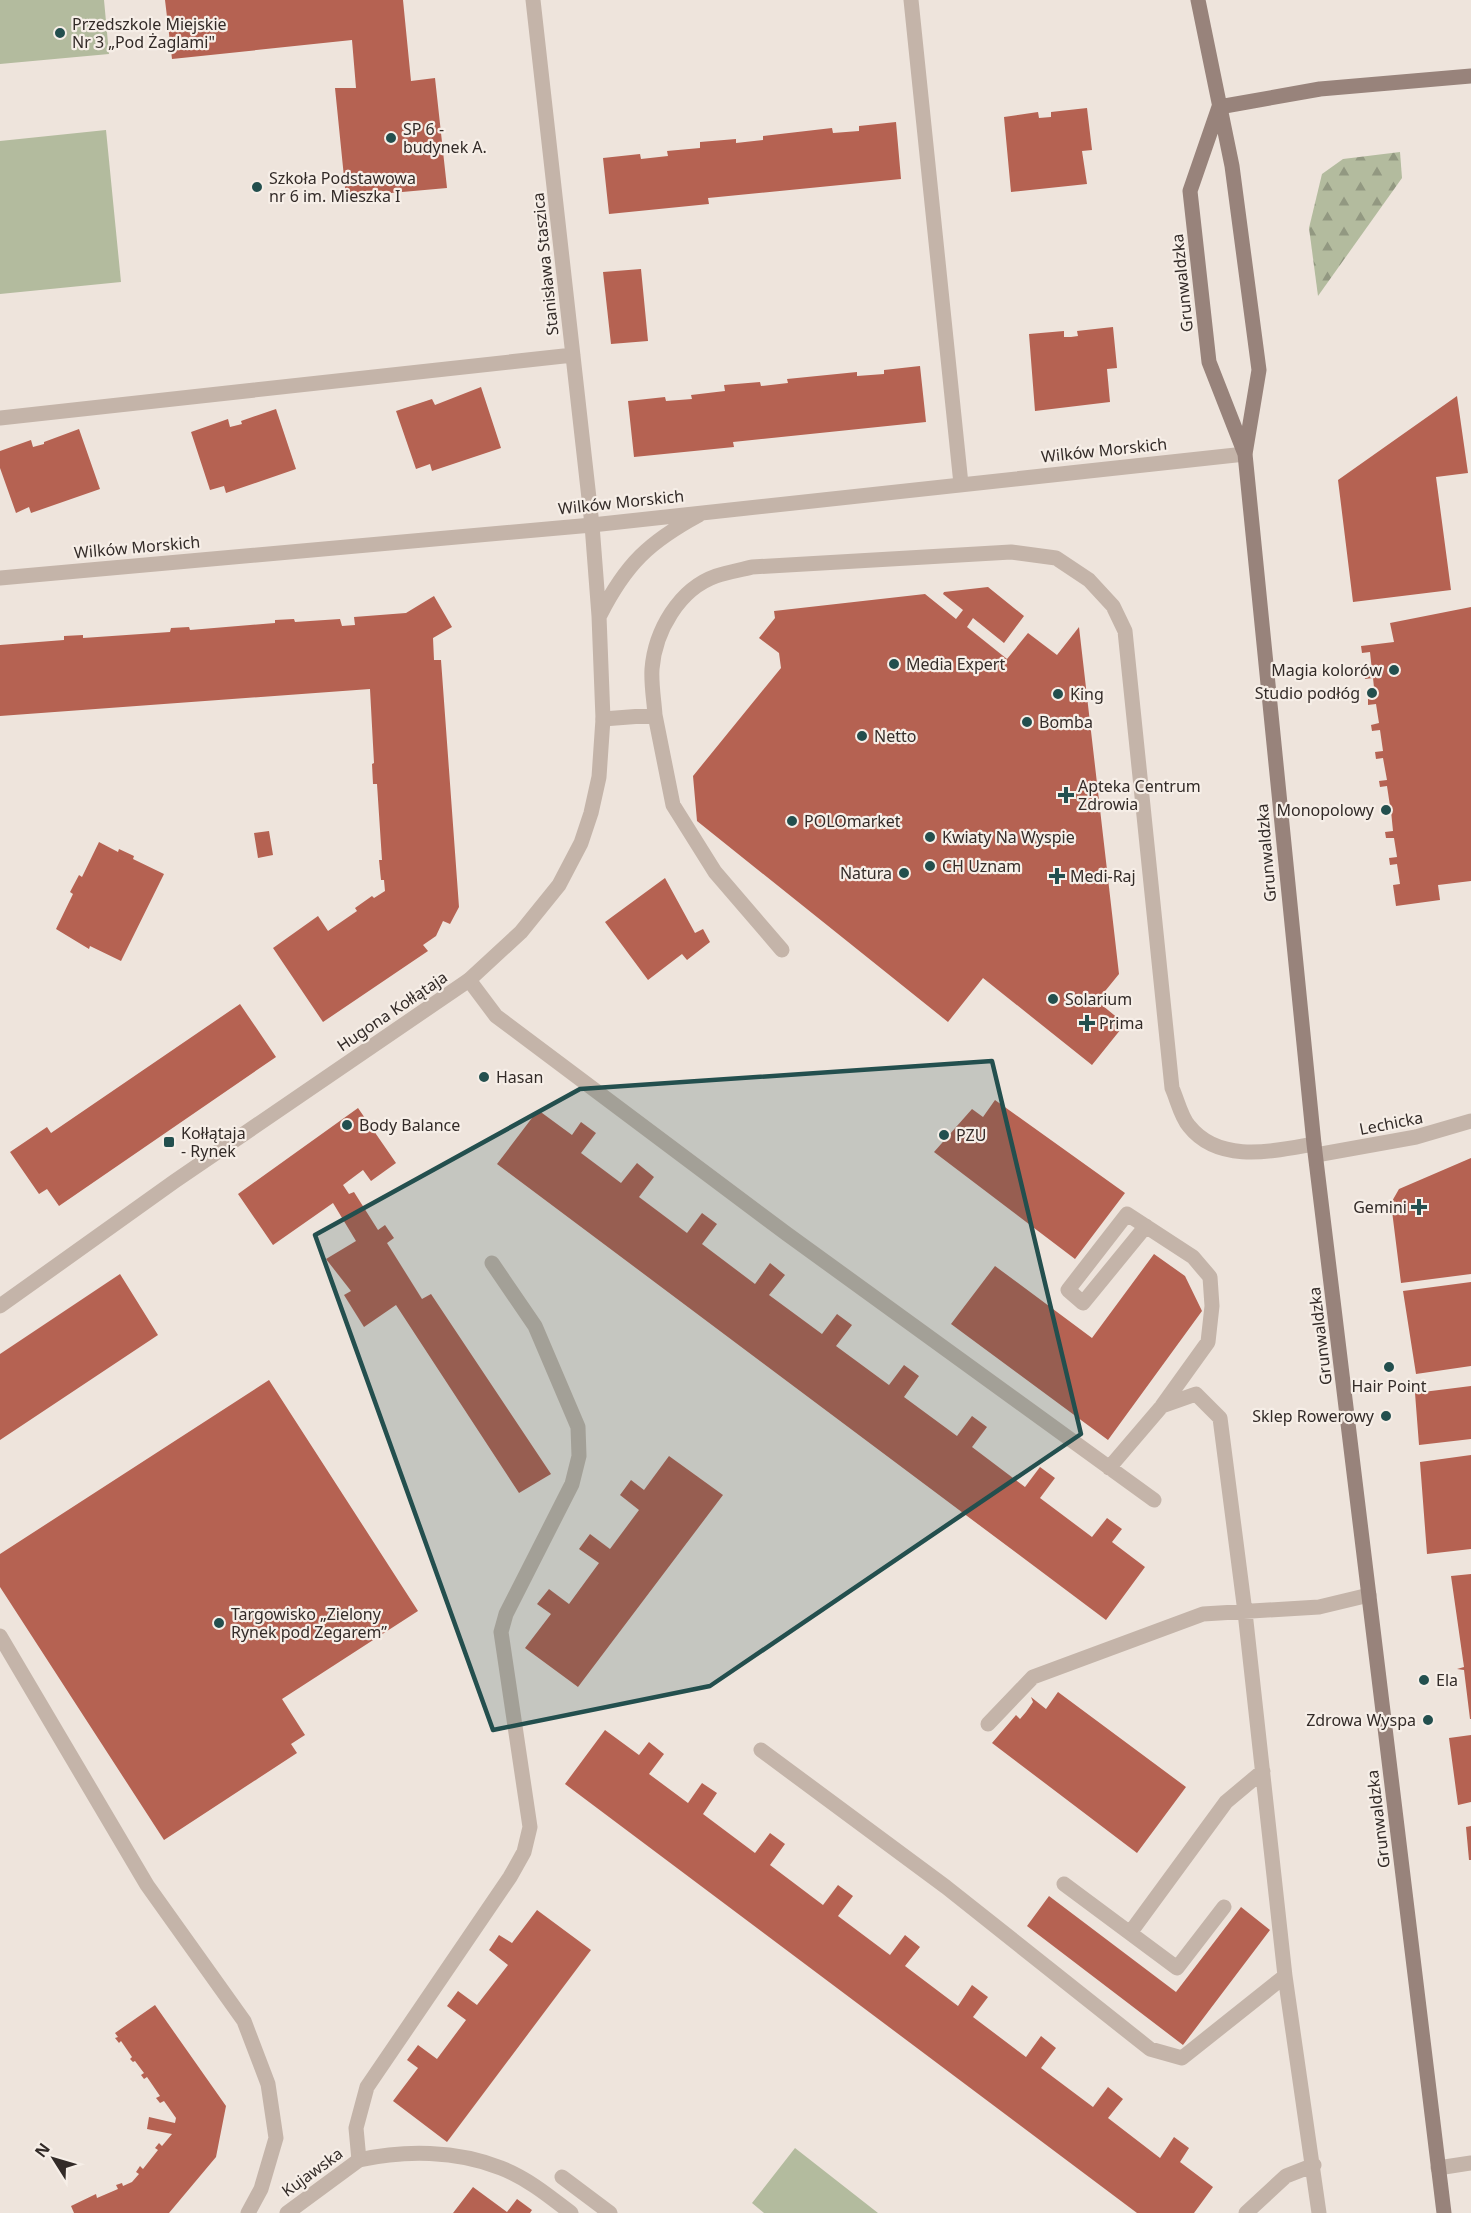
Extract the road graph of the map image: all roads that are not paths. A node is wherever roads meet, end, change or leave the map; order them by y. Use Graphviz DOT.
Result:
graph roads {
  1 [pos="533,0"];
  2 [pos="911,0"];
  3 [pos="1198,0"];
  4 [pos="1471,76"];
  5 [pos="1219,107"];
  6 [pos="573,355"];
  7 [pos="0,418"];
  8 [pos="1245,454"];
  9 [pos="961,484"];
  10 [pos="707,511"];
  11 [pos="592,525"];
  12 [pos="0,578"];
  13 [pos="599,616"];
  14 [pos="655,715"];
  15 [pos="603,719"];
  16 [pos="782,950"];
  17 [pos="469,980"];
  18 [pos="1471,1121"];
  19 [pos="1315,1149"];
  20 [pos="1146,1226"];
  21 [pos="492,1263"];
  22 [pos="0,1306"];
  23 [pos="1162,1406"];
  24 [pos="1109,1468"];
  25 [pos="1154,1500"];
  26 [pos="1369,1595"];
  27 [pos="1245,1612"];
  28 [pos="0,1636"];
  29 [pos="988,1724"];
  30 [pos="761,1750"];
  31 [pos="1263,1771"];
  32 [pos="1064,1884"];
  33 [pos="1224,1907"];
  34 [pos="1130,1933"];
  35 [pos="1285,1976"];
  36 [pos="359,2160"];
  37 [pos="1471,2163"];
  38 [pos="1314,2165"];
  39 [pos="1438,2168"];
  40 [pos="562,2177"];
  41 [pos="248,2213"];
  42 [pos="286,2213"];
  43 [pos="571,2213"];
  44 [pos="610,2213"];
  45 [pos="1246,2213"];
  46 [pos="1319,2213"];
  47 [pos="1444,2213"];
  1 -- 6 [label="street, Stanisława Staszica"];
  2 -- 9 [label="street"];
  3 -- 5 [label="street, Grunwaldzka"];
  4 -- 5 [label="street"];
  5 -- 8 [label="street, Grunwaldzka"];
  5 -- 8 [label="street, Grunwaldzka"];
  6 -- 7 [label="street"];
  6 -- 11 [label="street, Stanisława Staszica"];
  8 -- 9 [label="street, Wilków Morskich"];
  8 -- 19 [label="street, Grunwaldzka"];
  9 -- 10 [label="street, Wilków Morskich"];
  10 -- 11 [label="street, Wilków Morskich"];
  10 -- 13 [label="street"];
  11 -- 12 [label="street, Wilków Morskich"];
  11 -- 13 [label="street, Hugona Kołłątaja"];
  13 -- 15 [label="street, Hugona Kołłątaja"];
  14 -- 15 [label="street"];
  14 -- 16 [label="street, Lechicka"];
  14 -- 19 [label="street, Lechicka"];
  15 -- 17 [label="street, Hugona Kołłątaja"];
  17 -- 22 [label="street, Hugona Kołłątaja"];
  17 -- 24 [label="street"];
  18 -- 19 [label="street, Lechicka"];
  19 -- 26 [label="street, Grunwaldzka"];
  20 -- 20 [label="street"];
  20 -- 23 [label="street"];
  21 -- 36 [label="street"];
  23 -- 24 [label="street"];
  23 -- 27 [label="street"];
  24 -- 25 [label="street"];
  26 -- 27 [label="street"];
  26 -- 39 [label="street, Grunwaldzka"];
  27 -- 29 [label="street"];
  27 -- 31 [label="street"];
  28 -- 41 [label="street"];
  30 -- 35 [label="street"];
  31 -- 34 [label="street"];
  31 -- 35 [label="street"];
  32 -- 34 [label="street"];
  33 -- 34 [label="street"];
  35 -- 38 [label="street"];
  36 -- 42 [label="street, Kujawska"];
  36 -- 43 [label="street"];
  37 -- 39 [label="street"];
  38 -- 45 [label="street"];
  38 -- 46 [label="street"];
  39 -- 47 [label="street, Grunwaldzka"];
  40 -- 44 [label="street"];
}
